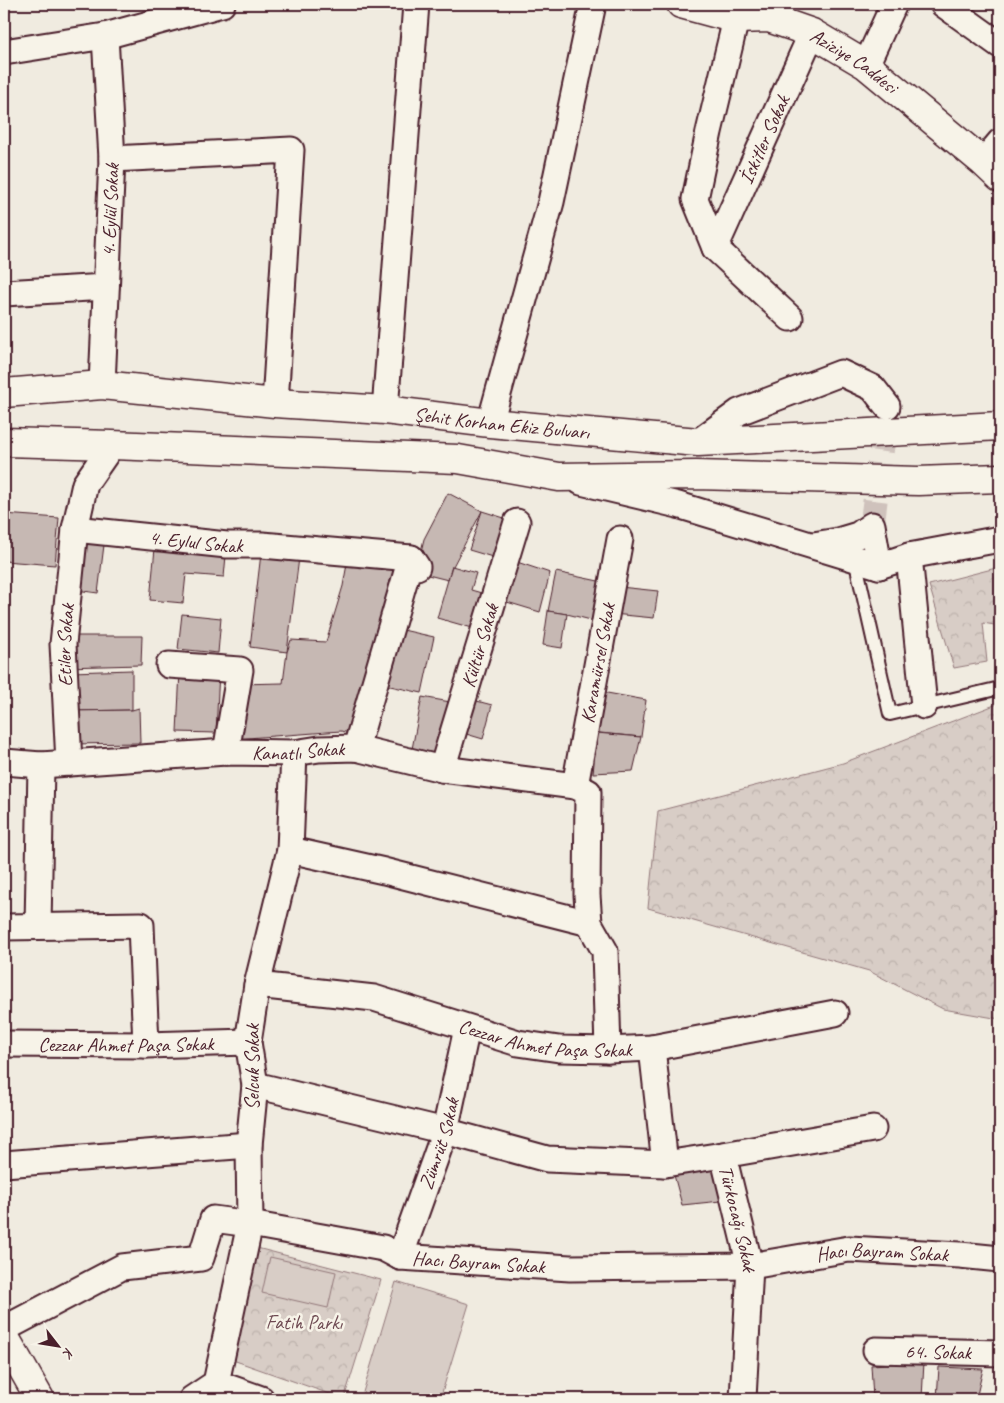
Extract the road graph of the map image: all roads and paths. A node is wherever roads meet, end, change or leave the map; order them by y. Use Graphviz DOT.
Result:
graph roads {
  1 [pos="222,4"];
  2 [pos="416,4"];
  3 [pos="593,4"];
  4 [pos="682,4"];
  5 [pos="894,4"];
  6 [pos="942,4"];
  7 [pos="773,11"];
  8 [pos="736,19"];
  9 [pos="812,33"];
  10 [pos="105,36"];
  11 [pos="1000,45"];
  12 [pos="4,52"];
  13 [pos="866,65"];
  14 [pos="112,159"];
  15 [pos="995,161"];
  16 [pos="715,248"];
  17 [pos="106,287"];
  18 [pos="4,293"];
  19 [pos="790,318"];
  20 [pos="102,385"];
  21 [pos="4,393"];
  22 [pos="275,403"];
  23 [pos="887,406"];
  24 [pos="385,410"];
  25 [pos="490,423"];
  26 [pos="1000,426"];
  27 [pos="4,442"];
  28 [pos="698,442"];
  29 [pos="112,445"];
  30 [pos="559,477"];
  31 [pos="1000,478"];
  32 [pos="517,522"];
  33 [pos="75,529"];
  34 [pos="620,539"];
  35 [pos="1000,540"];
  36 [pos="810,545"];
  37 [pos="909,556"];
  38 [pos="855,559"];
  39 [pos="879,566"];
  40 [pos="169,665"];
  41 [pos="1000,688"];
  42 [pos="924,706"];
  43 [pos="356,748"];
  44 [pos="226,752"];
  45 [pos="294,753"];
  46 [pos="4,762"];
  47 [pos="69,763"];
  48 [pos="41,766"];
  49 [pos="442,769"];
  50 [pos="582,789"];
  51 [pos="290,850"];
  52 [pos="590,923"];
  53 [pos="38,926"];
  54 [pos="4,927"];
  55 [pos="257,985"];
  56 [pos="835,1013"];
  57 [pos="467,1028"];
  58 [pos="248,1042"];
  59 [pos="4,1044"];
  60 [pos="146,1045"];
  61 [pos="652,1048"];
  62 [pos="608,1050"];
  63 [pos="256,1085"];
  64 [pos="873,1129"];
  65 [pos="445,1131"];
  66 [pos="249,1145"];
  67 [pos="723,1155"];
  68 [pos="4,1164"];
  69 [pos="665,1164"];
  70 [pos="250,1224"];
  71 [pos="400,1257"];
  72 [pos="1000,1260"];
  73 [pos="750,1266"];
  74 [pos="4,1329"];
  75 [pos="4,1336"];
  76 [pos="876,1350"];
  77 [pos="1000,1353"];
  78 [pos="216,1383"];
  79 [pos="40,1399"];
  80 [pos="192,1399"];
  81 [pos="261,1399"];
  82 [pos="743,1399"];
  1 -- 10 [label="street"];
  2 -- 24 [label="street"];
  3 -- 25 [label="street"];
  4 -- 8 [label="main road, Aziziye Caddesi"];
  5 -- 13 [label="street"];
  6 -- 11 [label="street"];
  7 -- 8 [label="main road, Aziziye Caddesi"];
  7 -- 9 [label="main road, Aziziye Caddesi"];
  8 -- 16 [label="street"];
  9 -- 13 [label="main road, Aziziye Caddesi"];
  9 -- 16 [label="street, İskitler Sokak"];
  10 -- 12 [label="street"];
  10 -- 14 [label="street, 4. Eylül Sokak"];
  13 -- 15 [label="main road, Aziziye Caddesi"];
  14 -- 17 [label="street, 4. Eylül Sokak"];
  14 -- 22 [label="street"];
  16 -- 19 [label="street"];
  17 -- 18 [label="street"];
  17 -- 20 [label="street, 4. Eylül Sokak"];
  20 -- 21 [label="main road, Şehit Korhan Ekiz Bulvarı"];
  20 -- 22 [label="main road, Şehit Korhan Ekiz Bulvarı"];
  22 -- 24 [label="main road, Şehit Korhan Ekiz Bulvarı"];
  23 -- 28 [label="street"];
  24 -- 25 [label="main road, Şehit Korhan Ekiz Bulvarı"];
  25 -- 28 [label="main road, Şehit Korhan Ekiz Bulvarı"];
  26 -- 28 [label="main road, Şehit Korhan Ekiz Bulvarı"];
  27 -- 29 [label="main road, Şehit Korhan Ekiz Bulvarı"];
  29 -- 30 [label="main road, Şehit Korhan Ekiz Bulvarı"];
  29 -- 33 [label="street"];
  30 -- 31 [label="main road, Şehit Korhan Ekiz Bulvarı"];
  30 -- 36 [label="street"];
  32 -- 49 [label="street, Kültür Sokak"];
  33 -- 43 [label="street, 4. Eylul Sokak"];
  33 -- 47 [label="street, Etiler Sokak"];
  34 -- 50 [label="street, Karamürsel Sokak"];
  35 -- 37 [label="street"];
  36 -- 38 [label="street"];
  36 -- 39 [label="street"];
  37 -- 39 [label="street"];
  37 -- 42 [label="street"];
  38 -- 39 [label="street"];
  38 -- 42 [label="lane"];
  40 -- 44 [label="street"];
  41 -- 42 [label="lane"];
  43 -- 45 [label="street, Kanatlı Sokak"];
  43 -- 49 [label="street, Kanatlı Sokak"];
  44 -- 45 [label="street, Kanatlı Sokak"];
  44 -- 47 [label="street, Kanatlı Sokak"];
  45 -- 51 [label="street, Selcuk Sokak"];
  46 -- 48 [label="street, Kanatlı Sokak"];
  47 -- 48 [label="street, Kanatlı Sokak"];
  48 -- 53 [label="street"];
  49 -- 50 [label="street, Kanatlı Sokak"];
  50 -- 52 [label="street, Karamürsel Sokak"];
  51 -- 52 [label="street"];
  51 -- 55 [label="street, Selcuk Sokak"];
  52 -- 62 [label="street"];
  53 -- 54 [label="street"];
  53 -- 60 [label="street"];
  55 -- 57 [label="street, Cezzar Ahmet Paşa Sokak"];
  55 -- 58 [label="street, Selcuk Sokak"];
  56 -- 61 [label="street, Cezzar Ahmet Paşa Sokak"];
  57 -- 62 [label="street, Cezzar Ahmet Paşa Sokak"];
  57 -- 65 [label="street, Zümrüt Sokak"];
  58 -- 60 [label="street, Cezzar Ahmet Paşa Sokak"];
  58 -- 63 [label="street, Selcuk Sokak"];
  59 -- 60 [label="street, Cezzar Ahmet Paşa Sokak"];
  61 -- 62 [label="street, Cezzar Ahmet Paşa Sokak"];
  61 -- 69 [label="street"];
  63 -- 65 [label="street, Türkocağı Sokak"];
  63 -- 66 [label="street, Selcuk Sokak"];
  64 -- 67 [label="street"];
  65 -- 69 [label="street, Türkocağı Sokak"];
  65 -- 71 [label="street, Zümrüt Sokak"];
  66 -- 68 [label="street"];
  66 -- 70 [label="street, Selcuk Sokak"];
  67 -- 69 [label="street, Türkocağı Sokak"];
  67 -- 73 [label="street, Türkocağı Sokak"];
  70 -- 71 [label="street, Hacı Bayram Sokak"];
  70 -- 74 [label="street, Hacı Bayram Sokak"];
  70 -- 78 [label="street, Selcuk Sokak"];
  71 -- 73 [label="street, Hacı Bayram Sokak"];
  72 -- 73 [label="street, Hacı Bayram Sokak"];
  73 -- 82 [label="street, Türkocağı Sokak"];
  75 -- 79 [label="main road"];
  76 -- 77 [label="street, 64. Sokak"];
  78 -- 80 [label="street"];
  78 -- 81 [label="street"];
}
